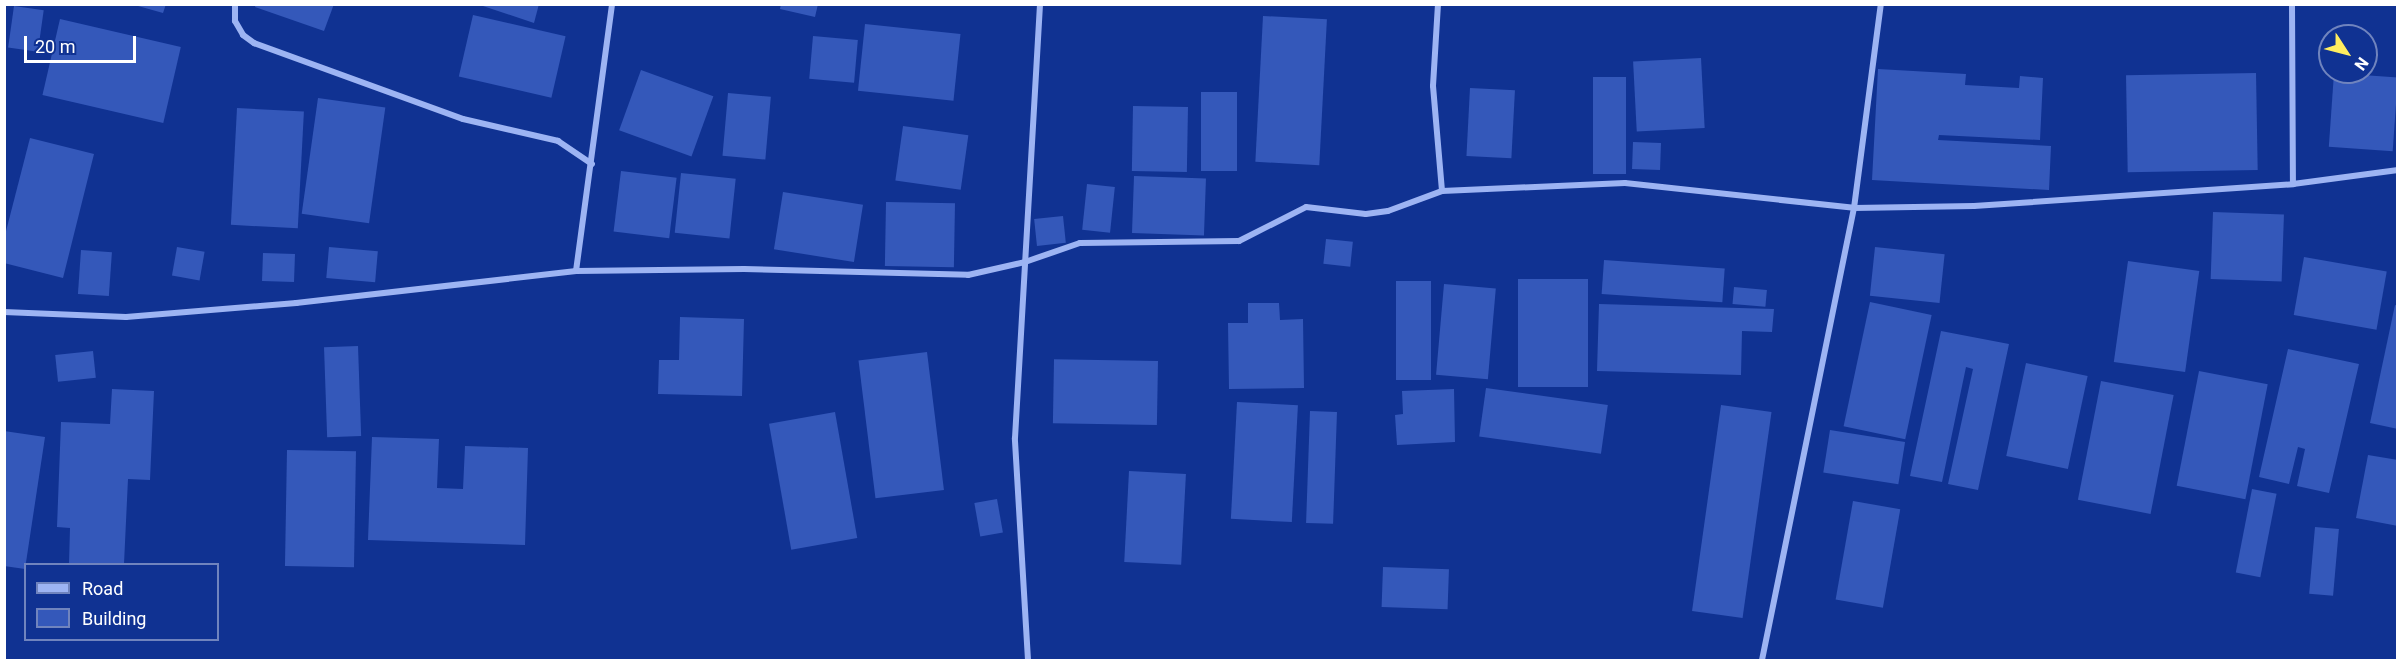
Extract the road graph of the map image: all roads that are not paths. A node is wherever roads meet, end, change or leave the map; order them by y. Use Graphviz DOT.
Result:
graph roads {
  1 [pos="235,4"];
  2 [pos="612,4"];
  3 [pos="1040,4"];
  4 [pos="1438,4"];
  5 [pos="1881,4"];
  6 [pos="2292,4"];
  7 [pos="592,164"];
  8 [pos="2397,170"];
  9 [pos="2293,184"];
  10 [pos="1442,191"];
  11 [pos="1854,208"];
  12 [pos="1025,262"];
  13 [pos="576,271"];
  14 [pos="4,312"];
  15 [pos="1028,660"];
  16 [pos="1761,660"];
  1 -- 7 [label="street"];
  2 -- 7 [label="street"];
  3 -- 12 [label="street"];
  4 -- 10 [label="street"];
  5 -- 11 [label="street"];
  6 -- 9 [label="street"];
  7 -- 13 [label="street"];
  8 -- 9 [label="street"];
  9 -- 11 [label="street"];
  10 -- 11 [label="street"];
  10 -- 12 [label="street"];
  11 -- 16 [label="street"];
  12 -- 13 [label="street"];
  12 -- 15 [label="street"];
  13 -- 14 [label="street"];
}
